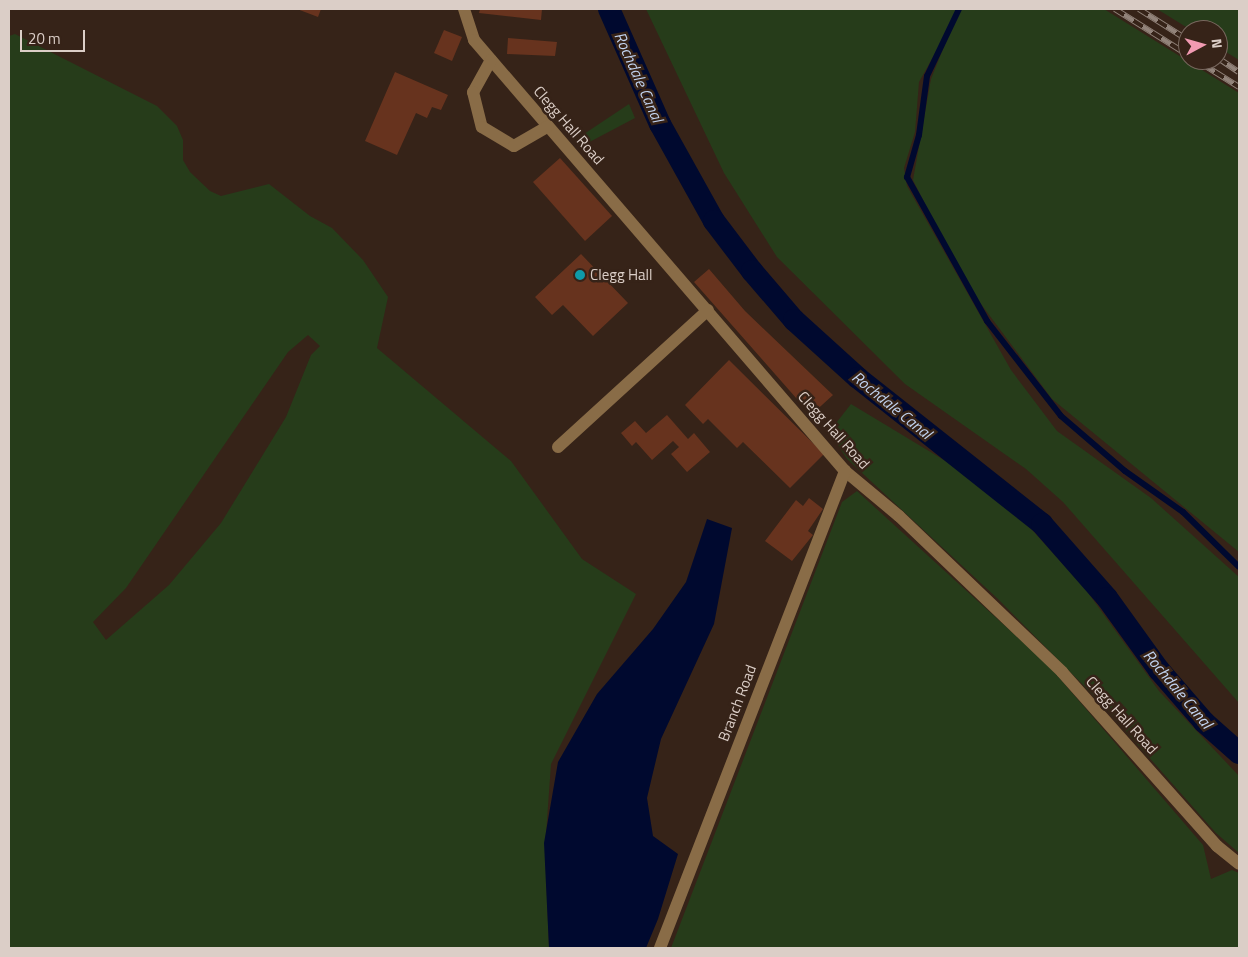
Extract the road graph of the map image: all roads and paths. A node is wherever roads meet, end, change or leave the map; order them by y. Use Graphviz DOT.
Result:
graph roads {
  1 [pos="464,9"];
  2 [pos="491,60"];
  3 [pos="548,126"];
  4 [pos="708,310"];
  5 [pos="558,447"];
  6 [pos="845,471"];
  7 [pos="1239,864"];
  8 [pos="660,948"];
  1 -- 2 [label="street, Clegg Hall Road"];
  2 -- 3 [label="street, Clegg Hall Road"];
  2 -- 3 [label="street"];
  3 -- 4 [label="street, Clegg Hall Road"];
  4 -- 5 [label="street"];
  4 -- 6 [label="street, Clegg Hall Road"];
  6 -- 7 [label="street, Clegg Hall Road"];
  6 -- 8 [label="street, Branch Road"];
}
